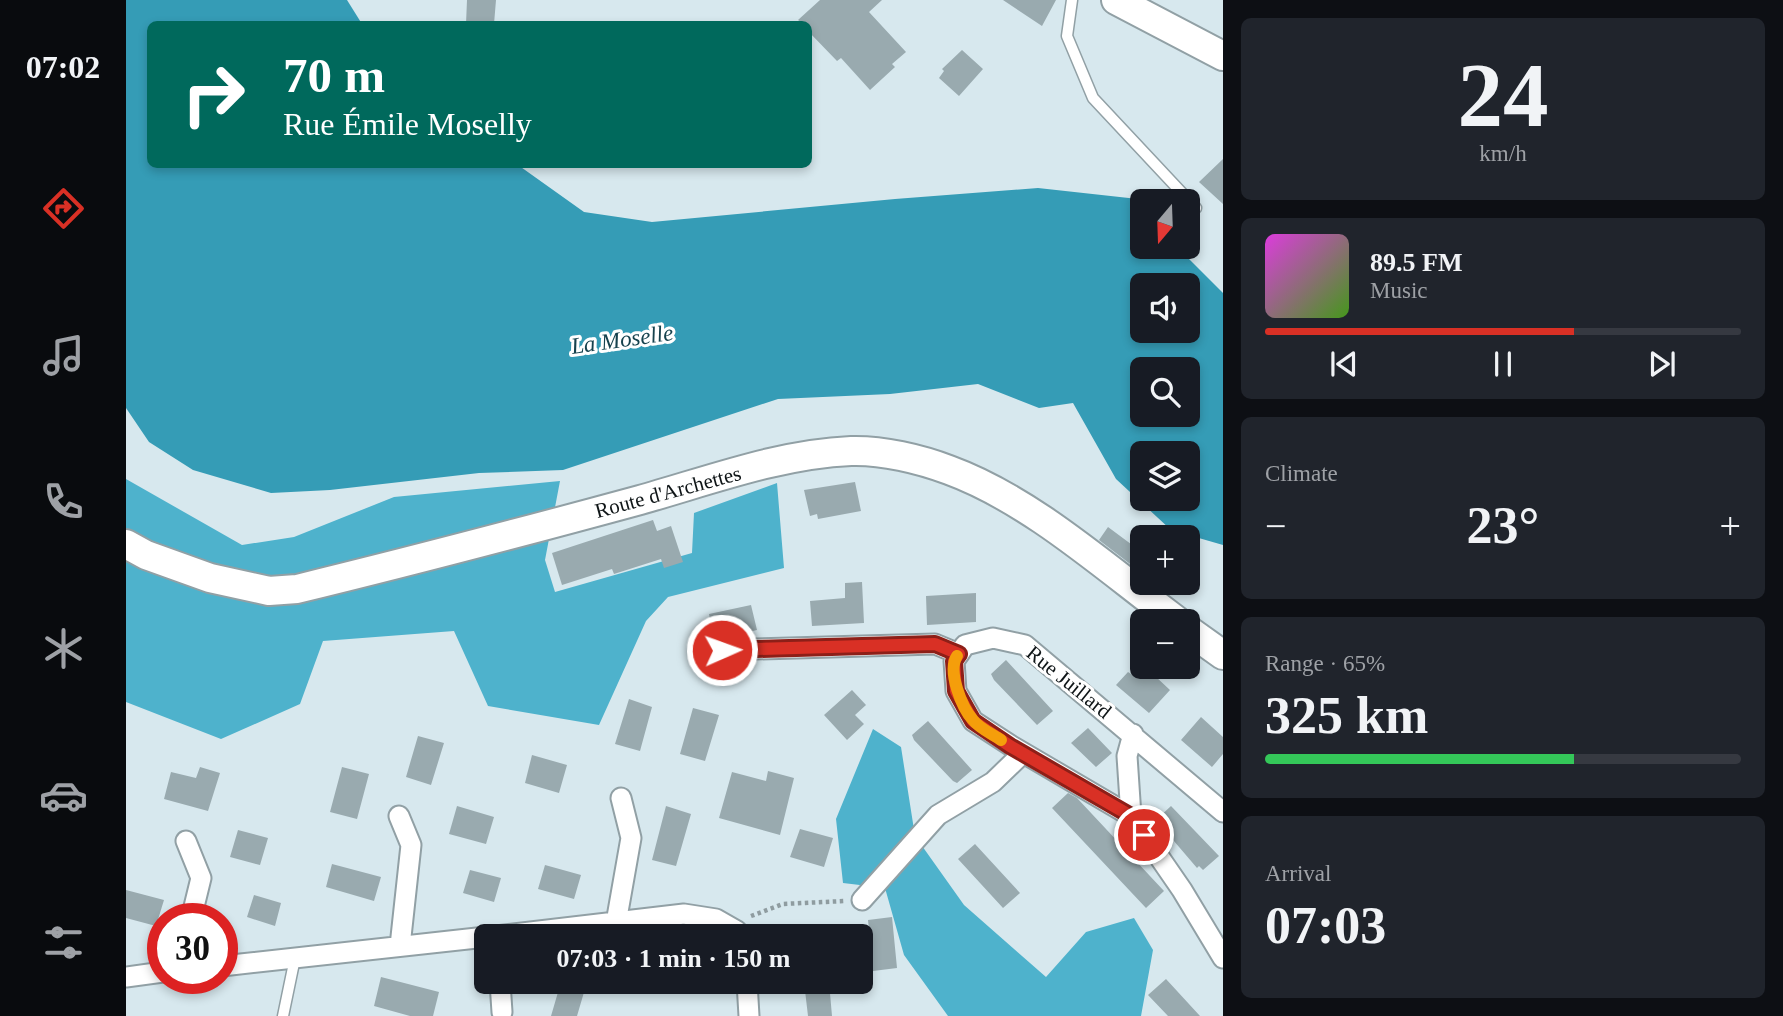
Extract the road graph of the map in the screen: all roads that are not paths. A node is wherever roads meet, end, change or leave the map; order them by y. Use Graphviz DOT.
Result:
graph roads {
  1 [pos="1072,0"];
  2 [pos="1116,0"];
  3 [pos="1223,56"];
  4 [pos="1178,189"];
  5 [pos="126,544"];
  6 [pos="1161,609"];
  7 [pos="1200,639"];
  8 [pos="722,650"];
  9 [pos="959,654"];
  10 [pos="1223,655"];
  11 [pos="1133,734"];
  12 [pos="1023,753"];
  13 [pos="621,797"];
  14 [pos="1223,813"];
  15 [pos="399,816"];
  16 [pos="1131,816"];
  17 [pos="186,841"];
  18 [pos="862,900"];
  19 [pos="195,903"];
  20 [pos="616,923"];
  21 [pos="607,924"];
  22 [pos="724,924"];
  23 [pos="474,938"];
  24 [pos="400,946"];
  25 [pos="295,958"];
  26 [pos="1223,958"];
  27 [pos="238,963"];
  28 [pos="147,974"];
  29 [pos="126,976"];
  30 [pos="501,994"];
  31 [pos="748,994"];
  32 [pos="502,1012"];
  33 [pos="283,1016"];
  34 [pos="749,1016"];
  1 -- 4 [label="lane"];
  2 -- 3 [label="street"];
  5 -- 6 [label="street, Route d'Archettes"];
  7 -- 10 [label="street"];
  8 -- 9 [label="street"];
  9 -- 11 [label="street, Rue Juillard"];
  9 -- 12 [label="street"];
  11 -- 14 [label="street, Rue Juillard"];
  11 -- 16 [label="street"];
  12 -- 16 [label="street"];
  12 -- 18 [label="street"];
  13 -- 20 [label="street"];
  15 -- 24 [label="street"];
  16 -- 26 [label="street"];
  17 -- 19 [label="street"];
  20 -- 21 [label="street"];
  20 -- 22 [label="street"];
  23 -- 24 [label="street"];
  24 -- 25 [label="street"];
  25 -- 27 [label="street"];
  25 -- 33 [label="lane"];
  28 -- 29 [label="street"];
  30 -- 32 [label="street"];
  31 -- 34 [label="street"];
}
